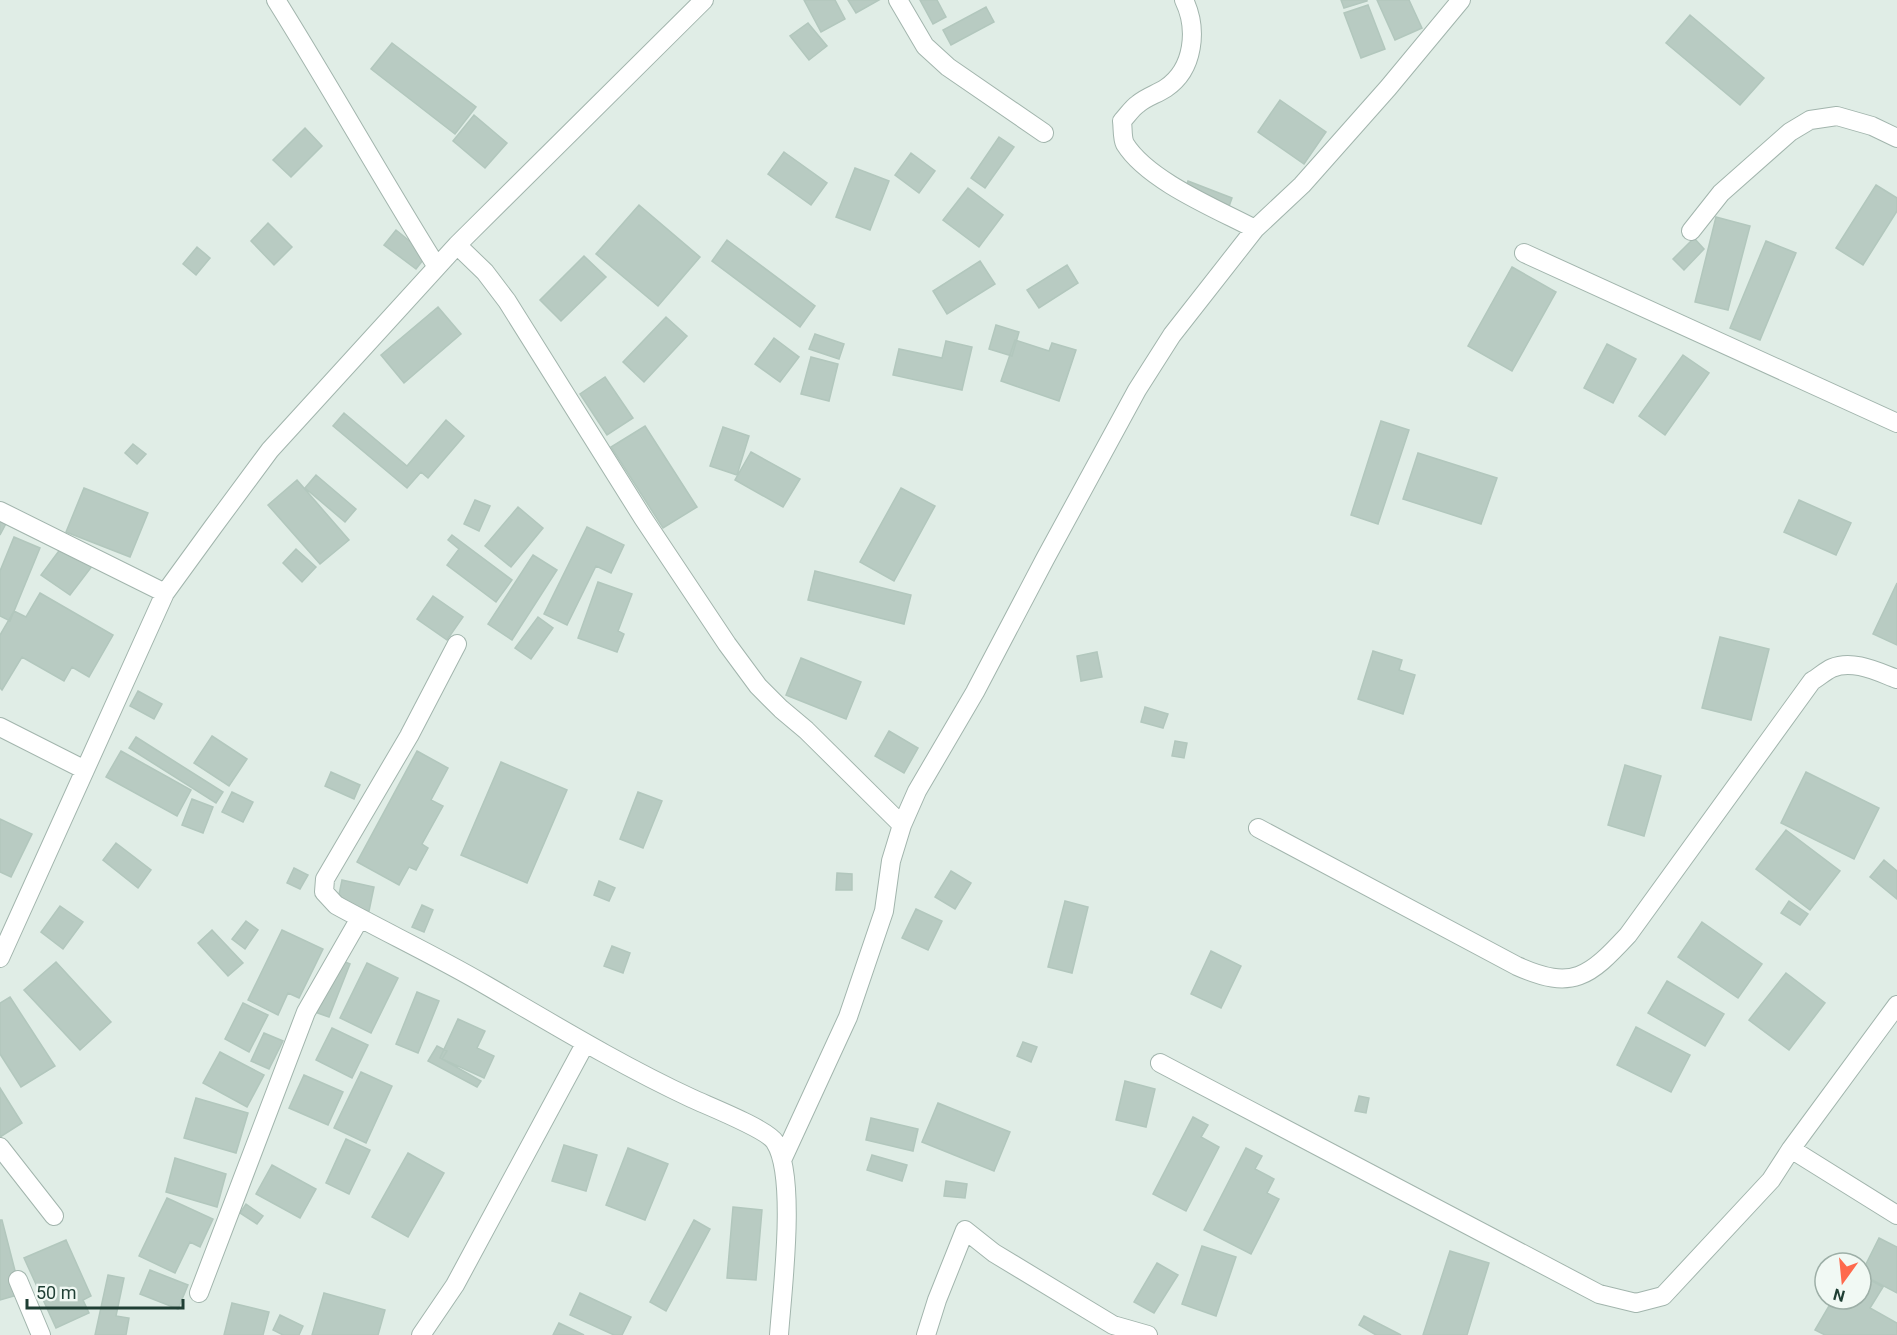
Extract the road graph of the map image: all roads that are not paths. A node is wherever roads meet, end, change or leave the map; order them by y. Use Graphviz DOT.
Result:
graph roads {
  1 [pos="276,0"];
  2 [pos="704,0"];
  3 [pos="898,0"];
  4 [pos="1184,0"];
  5 [pos="1461,0"];
  6 [pos="1044,133"];
  7 [pos="1897,138"];
  8 [pos="1255,229"];
  9 [pos="1690,231"];
  10 [pos="457,245"];
  11 [pos="1524,253"];
  12 [pos="436,267"];
  13 [pos="1897,423"];
  14 [pos="0,511"];
  15 [pos="165,593"];
  16 [pos="457,644"];
  17 [pos="1897,680"];
  18 [pos="0,727"];
  19 [pos="85,770"];
  20 [pos="902,825"];
  21 [pos="1258,828"];
  22 [pos="360,918"];
  23 [pos="0,958"];
  24 [pos="1897,1005"];
  25 [pos="585,1044"];
  26 [pos="1160,1063"];
  27 [pos="0,1147"];
  28 [pos="1791,1149"];
  29 [pos="783,1158"];
  30 [pos="1897,1215"];
  31 [pos="54,1216"];
  32 [pos="18,1280"];
  33 [pos="199,1293"];
  34 [pos="41,1335"];
  35 [pos="421,1335"];
  36 [pos="779,1335"];
  37 [pos="927,1335"];
  38 [pos="1148,1335"];
  1 -- 12 [label="street"];
  2 -- 10 [label="street"];
  3 -- 6 [label="street"];
  4 -- 8 [label="street"];
  5 -- 8 [label="street"];
  7 -- 9 [label="street"];
  8 -- 20 [label="street"];
  10 -- 12 [label="street"];
  10 -- 20 [label="street"];
  11 -- 13 [label="street"];
  12 -- 15 [label="street"];
  14 -- 15 [label="street"];
  15 -- 19 [label="street"];
  16 -- 22 [label="street"];
  17 -- 21 [label="street"];
  18 -- 19 [label="street"];
  19 -- 23 [label="street"];
  20 -- 29 [label="street"];
  22 -- 25 [label="street"];
  22 -- 33 [label="street"];
  24 -- 28 [label="street"];
  25 -- 29 [label="street"];
  25 -- 35 [label="street"];
  26 -- 28 [label="street"];
  27 -- 31 [label="street"];
  28 -- 30 [label="street"];
  29 -- 36 [label="street"];
  32 -- 34 [label="street"];
  37 -- 38 [label="street"];
}
